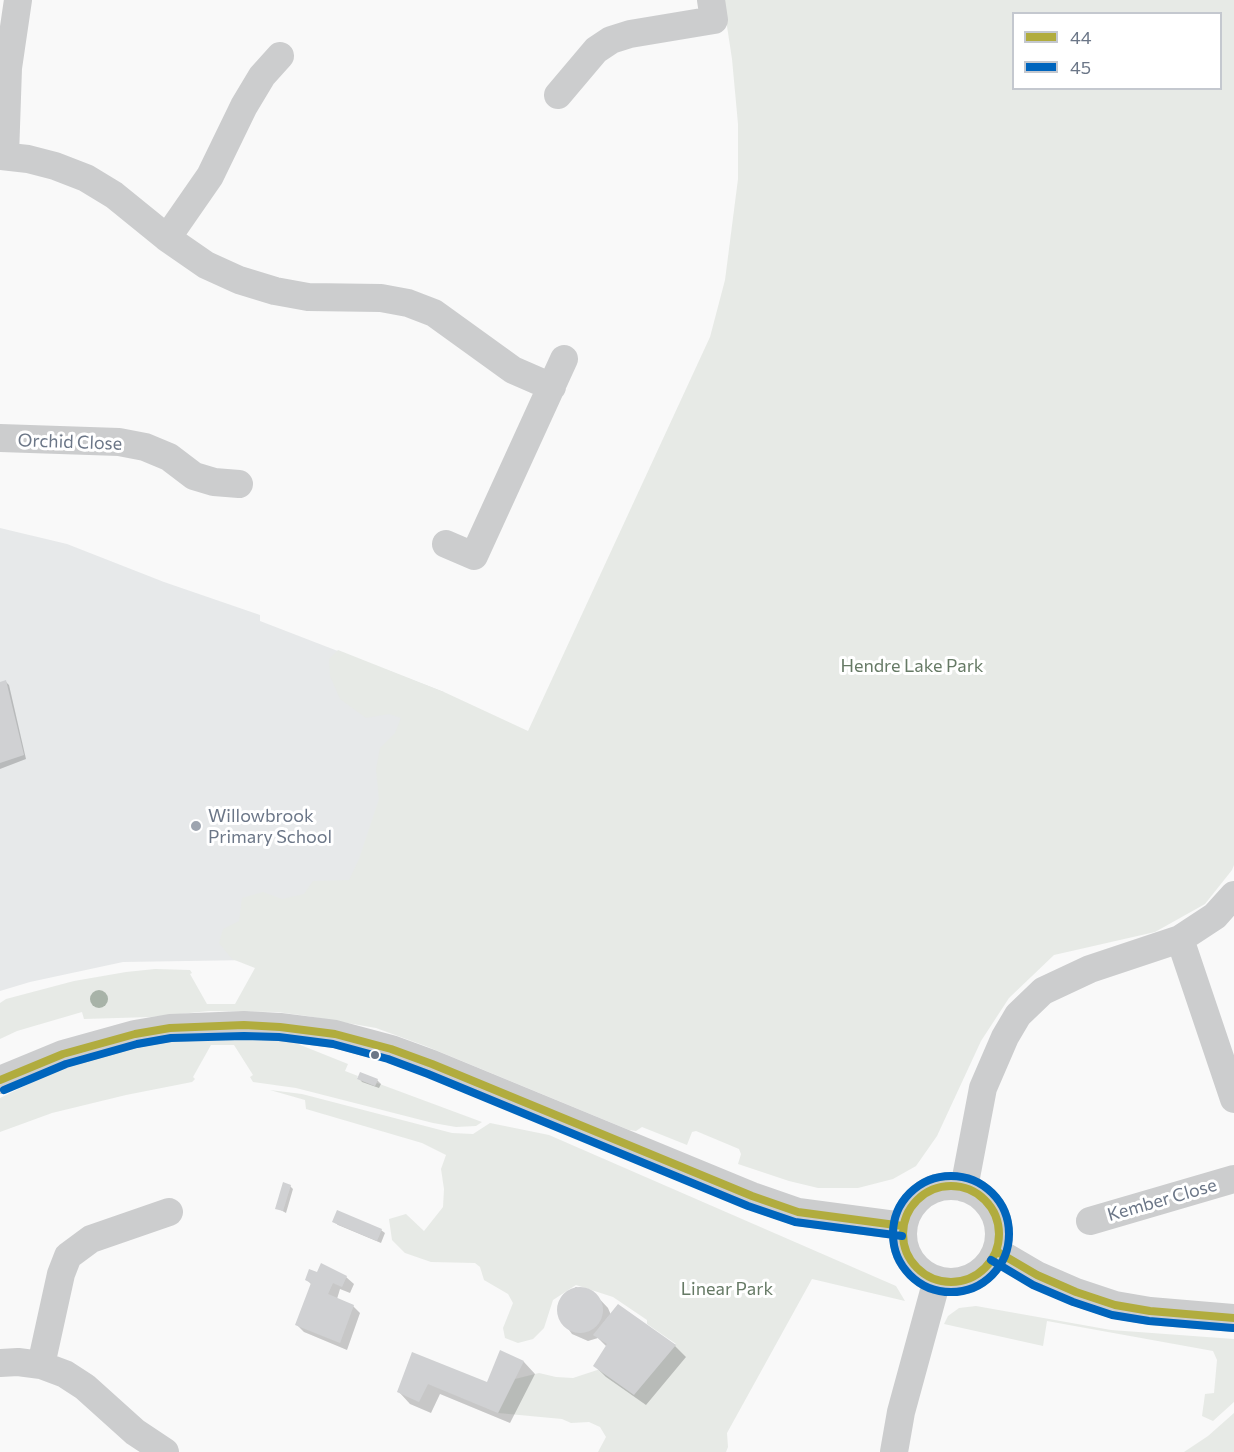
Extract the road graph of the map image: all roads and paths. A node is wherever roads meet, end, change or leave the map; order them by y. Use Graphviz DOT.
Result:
graph roads {
  1 [pos="18,0"];
  2 [pos="712,10"];
  3 [pos="280,56"];
  4 [pos="558,95"];
  5 [pos="2,156"];
  6 [pos="166,238"];
  7 [pos="564,359"];
  8 [pos="552,387"];
  9 [pos="0,438"];
  10 [pos="239,484"];
  11 [pos="446,544"];
  12 [pos="1234,895"];
  13 [pos="1180,939"];
  14 [pos="0,1080"];
  15 [pos="1234,1099"];
  16 [pos="1234,1179"];
  17 [pos="964,1188"];
  18 [pos="169,1212"];
  19 [pos="1090,1221"];
  20 [pos="903,1226"];
  21 [pos="996,1251"];
  22 [pos="937,1280"];
  23 [pos="1234,1318"];
  24 [pos="0,1363"];
  25 [pos="41,1365"];
  26 [pos="165,1452"];
  27 [pos="894,1452"];
  1 -- 5 [label="street"];
  2 -- 4 [label="street"];
  3 -- 6 [label="street"];
  5 -- 6 [label="street"];
  6 -- 8 [label="street"];
  7 -- 8 [label="street"];
  8 -- 11 [label="street"];
  9 -- 10 [label="street, Orchid Close"];
  12 -- 13 [label="street"];
  13 -- 15 [label="street"];
  13 -- 17 [label="street"];
  14 -- 20 [label="street"];
  16 -- 19 [label="street, Kember Close"];
  17 -- 20 [label="street"];
  17 -- 21 [label="street"];
  18 -- 25 [label="street"];
  20 -- 22 [label="street"];
  21 -- 22 [label="street"];
  21 -- 23 [label="street"];
  22 -- 27 [label="street"];
  24 -- 25 [label="street"];
  25 -- 26 [label="street"];
}
